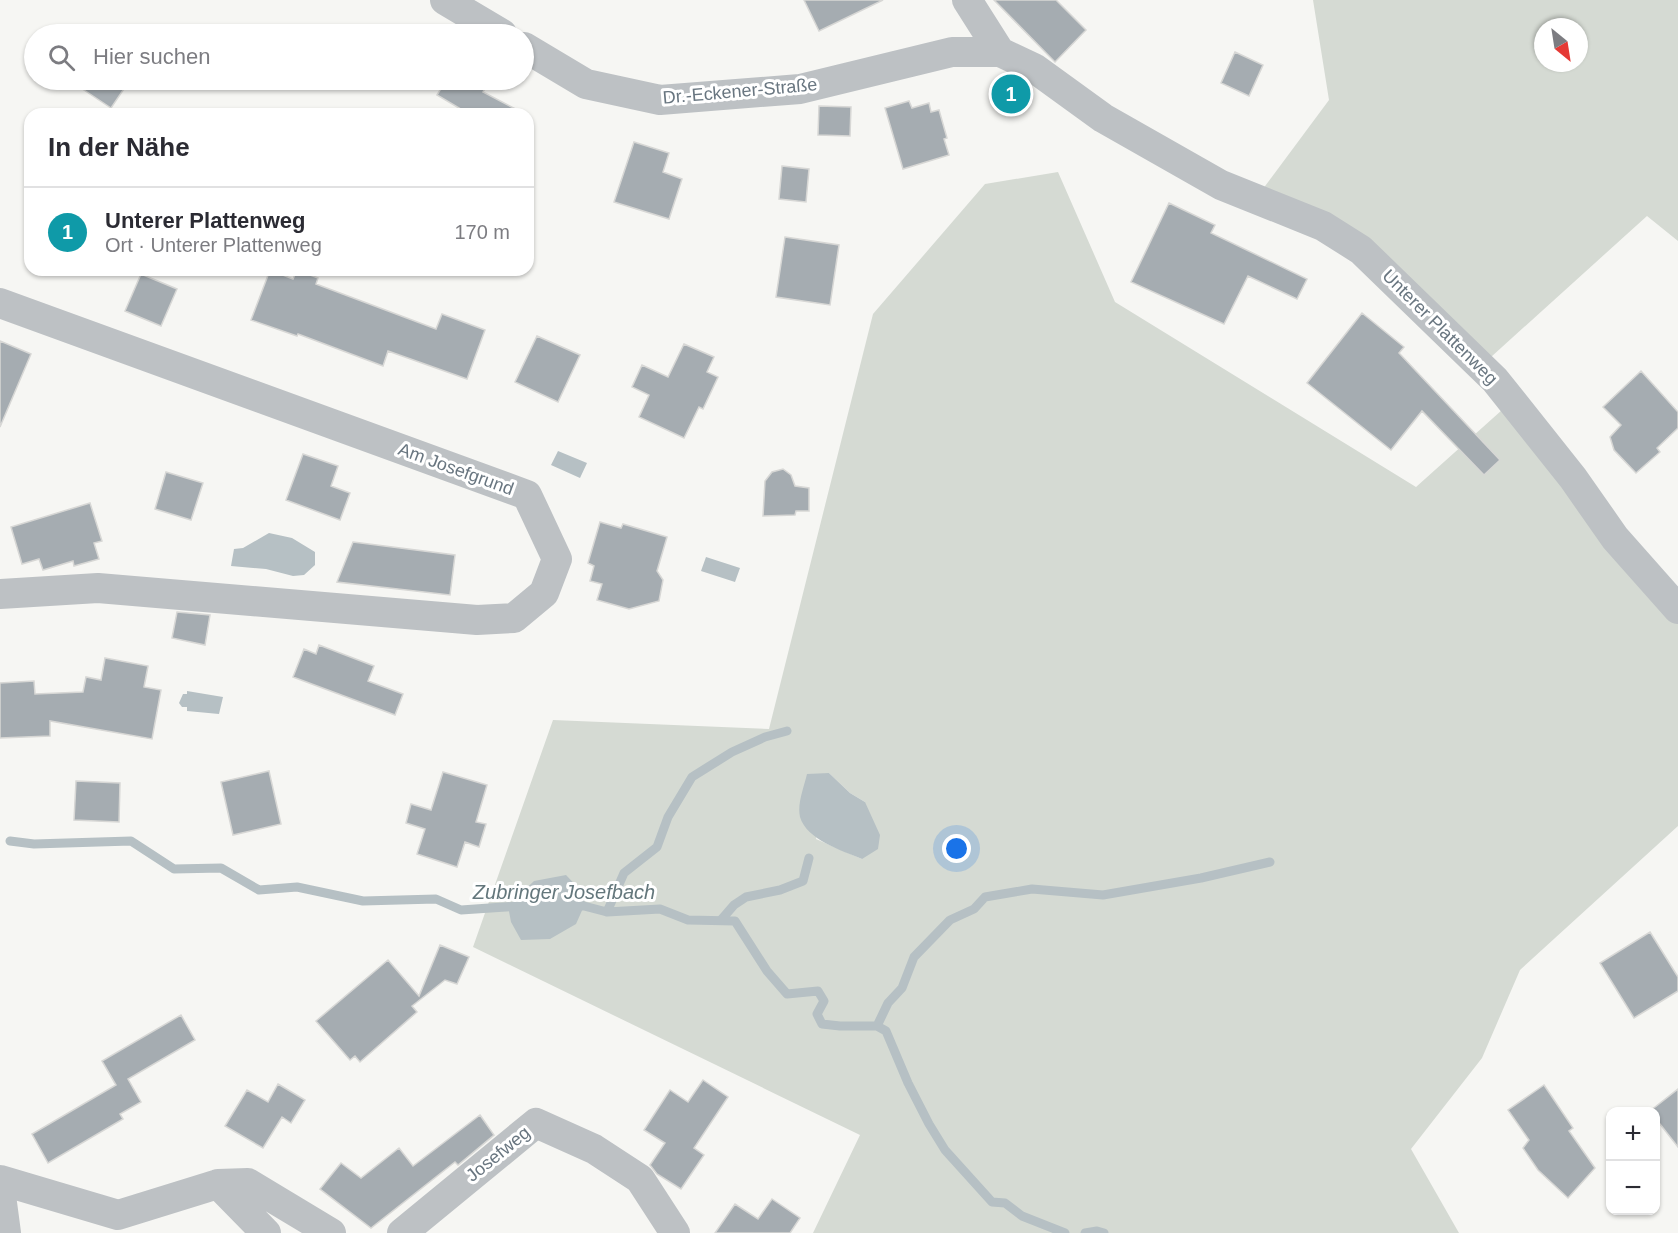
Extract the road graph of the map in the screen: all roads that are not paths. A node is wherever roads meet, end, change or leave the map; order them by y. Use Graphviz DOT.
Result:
graph roads {
  1 [pos="444,0"];
  2 [pos="967,0"];
  3 [pos="485,24"];
  4 [pos="1000,52"];
  5 [pos="534,53"];
  6 [pos="0,303"];
  7 [pos="0,594"];
  8 [pos="1678,609"];
  9 [pos="0,1180"];
  10 [pos="218,1184"];
  11 [pos="0,1188"];
  12 [pos="6,1233"];
  13 [pos="266,1233"];
  14 [pos="331,1233"];
  15 [pos="402,1233"];
  16 [pos="675,1233"];
  1 -- 3 [label="street"];
  2 -- 4 [label="street"];
  4 -- 5 [label="street, Dr.-Eckener-Straße"];
  4 -- 8 [label="street, Unterer Plattenweg"];
  6 -- 7 [label="street, Am Josefgrund"];
  9 -- 10 [label="street"];
  10 -- 13 [label="street"];
  10 -- 14 [label="street"];
  11 -- 12 [label="street"];
  15 -- 16 [label="street, Josefweg"];
}
